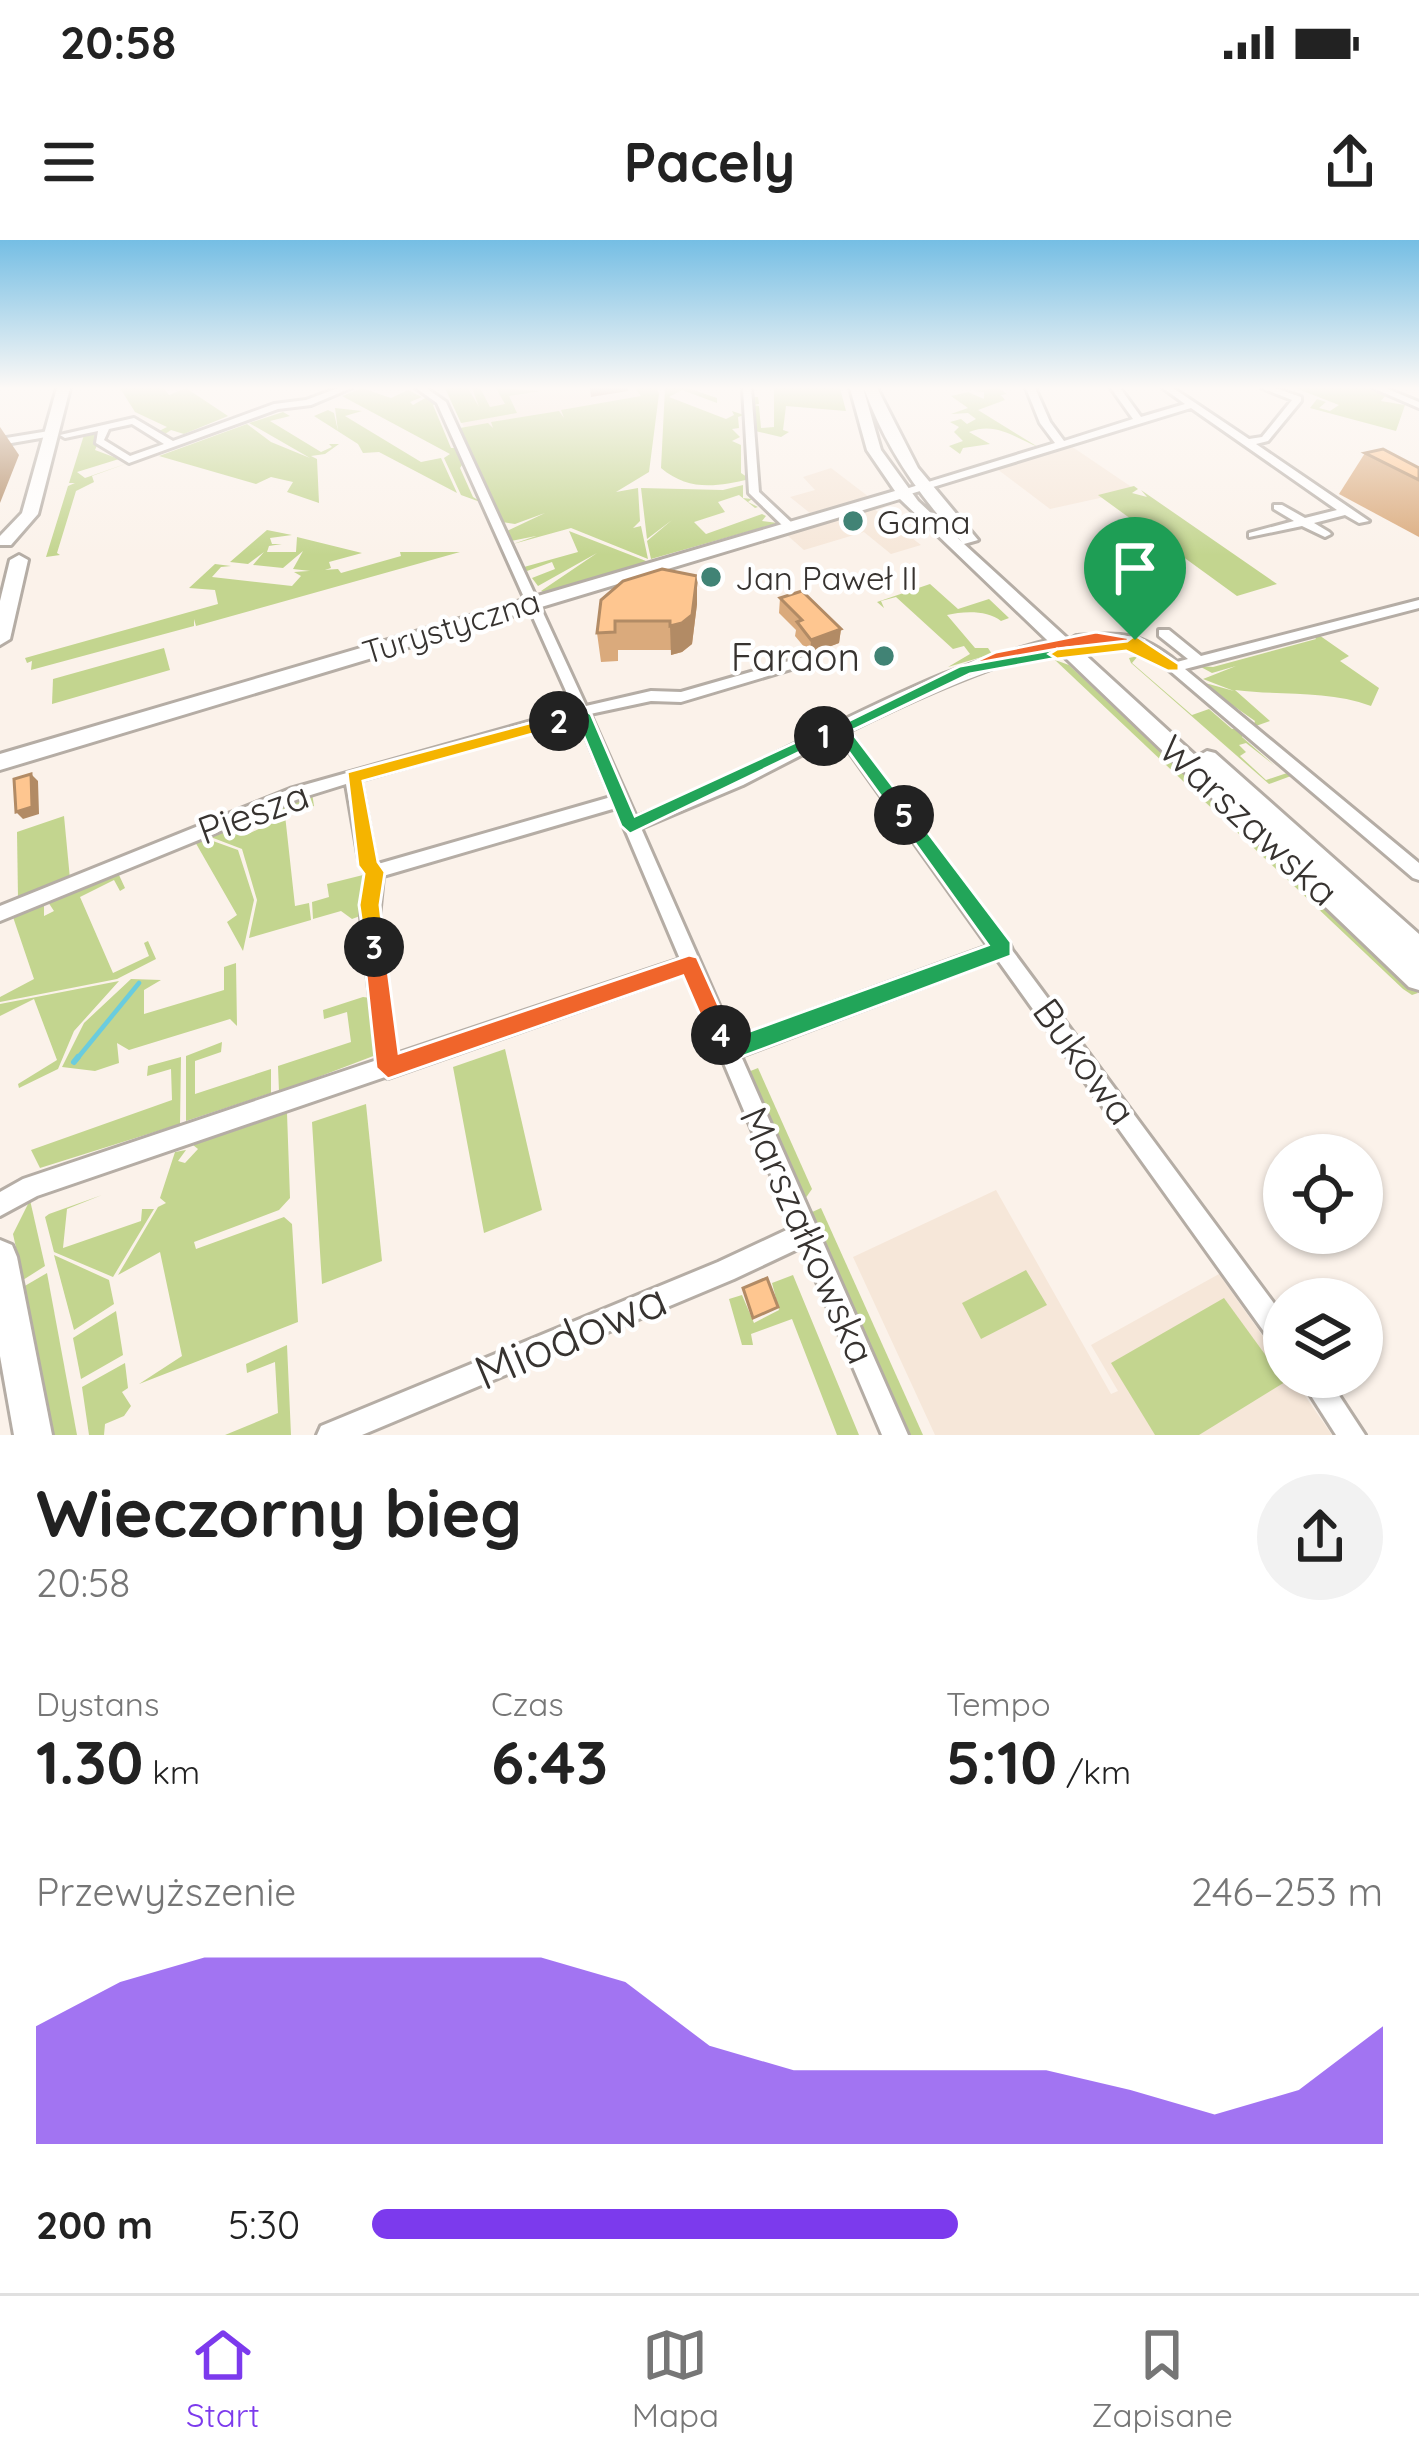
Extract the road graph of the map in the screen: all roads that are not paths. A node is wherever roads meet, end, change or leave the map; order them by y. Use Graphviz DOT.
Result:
graph roads {
  1 [pos="54,444"];
  2 [pos="55,444"];
  3 [pos="103,444"];
  4 [pos="171,444"];
  5 [pos="460,444"];
  6 [pos="751,444"];
  7 [pos="872,444"];
  8 [pos="895,444"];
  9 [pos="1066,444"];
  10 [pos="1253,444"];
  11 [pos="1062,445"];
  12 [pos="923,488"];
  13 [pos="903,494"];
  14 [pos="1275,510"];
  15 [pos="1346,511"];
  16 [pos="1363,521"];
  17 [pos="1315,523"];
  18 [pos="788,525"];
  19 [pos="1252,535"];
  20 [pos="1309,538"];
  21 [pos="26,540"];
  22 [pos="3,542"];
  23 [pos="8,569"];
  24 [pos="531,602"];
  25 [pos="1419,604"];
  26 [pos="1163,633"];
  27 [pos="0,639"];
  28 [pos="1072,646"];
  29 [pos="1198,660"];
  30 [pos="803,661"];
  31 [pos="1174,667"];
  32 [pos="583,714"];
  33 [pos="840,729"];
  34 [pos="0,762"];
  35 [pos="353,777"];
  36 [pos="619,800"];
  37 [pos="630,826"];
  38 [pos="375,872"];
  39 [pos="1419,873"];
  40 [pos="0,914"];
  41 [pos="1003,949"];
  42 [pos="1419,951"];
  43 [pos="689,964"];
  44 [pos="1419,978"];
  45 [pos="728,1051"];
  46 [pos="388,1068"];
  47 [pos="0,1205"];
  48 [pos="807,1232"];
  49 [pos="0,1257"];
  50 [pos="1263,1309"];
  51 [pos="1326,1398"];
  52 [pos="33,1435"];
  53 [pos="330,1435"];
  54 [pos="895,1435"];
  55 [pos="1352,1435"];
  1 -- 22 [label="street"];
  2 -- 21 [label="street"];
  3 -- 4 [label="street"];
  5 -- 24 [label="street, Marszałkowska"];
  6 -- 18 [label="street"];
  7 -- 13 [label="street, Warszawska"];
  8 -- 12 [label="street, Warszawska"];
  9 -- 11 [label="street"];
  10 -- 15 [label="street"];
  11 -- 12 [label="street"];
  12 -- 13 [label="street"];
  12 -- 28 [label="street, Warszawska"];
  13 -- 18 [label="street, Turystyczna"];
  13 -- 28 [label="street, Warszawska"];
  14 -- 17 [label="street"];
  15 -- 16 [label="street"];
  15 -- 17 [label="street"];
  17 -- 19 [label="street"];
  17 -- 20 [label="street"];
  18 -- 24 [label="street, Turystyczna"];
  21 -- 22 [label="street"];
  21 -- 23 [label="street"];
  23 -- 27 [label="street"];
  24 -- 32 [label="street, Marszałkowska"];
  24 -- 34 [label="street, Turystyczna"];
  25 -- 29 [label="street"];
  26 -- 29 [label="street"];
  28 -- 31 [label="street"];
  28 -- 33 [label="street"];
  28 -- 42 [label="street, Warszawska"];
  28 -- 44 [label="street, Warszawska"];
  29 -- 31 [label="street"];
  30 -- 32 [label="street, Piesza"];
  31 -- 39 [label="street"];
  32 -- 35 [label="street, Piesza"];
  32 -- 36 [label="street, Marszałkowska"];
  33 -- 37 [label="street"];
  33 -- 41 [label="street, Bukowa"];
  35 -- 38 [label="street"];
  35 -- 40 [label="street, Piesza"];
  36 -- 37 [label="street, Marszałkowska"];
  36 -- 38 [label="street"];
  37 -- 43 [label="street, Marszałkowska"];
  38 -- 46 [label="street"];
  41 -- 45 [label="street"];
  41 -- 50 [label="street, Bukowa"];
  43 -- 45 [label="street, Marszałkowska"];
  43 -- 46 [label="street"];
  45 -- 48 [label="street, Marszałkowska"];
  46 -- 47 [label="street"];
  48 -- 53 [label="street, Miodowa"];
  48 -- 54 [label="street, Marszałkowska"];
  49 -- 52 [label="street"];
  51 -- 55 [label="street"];
}
